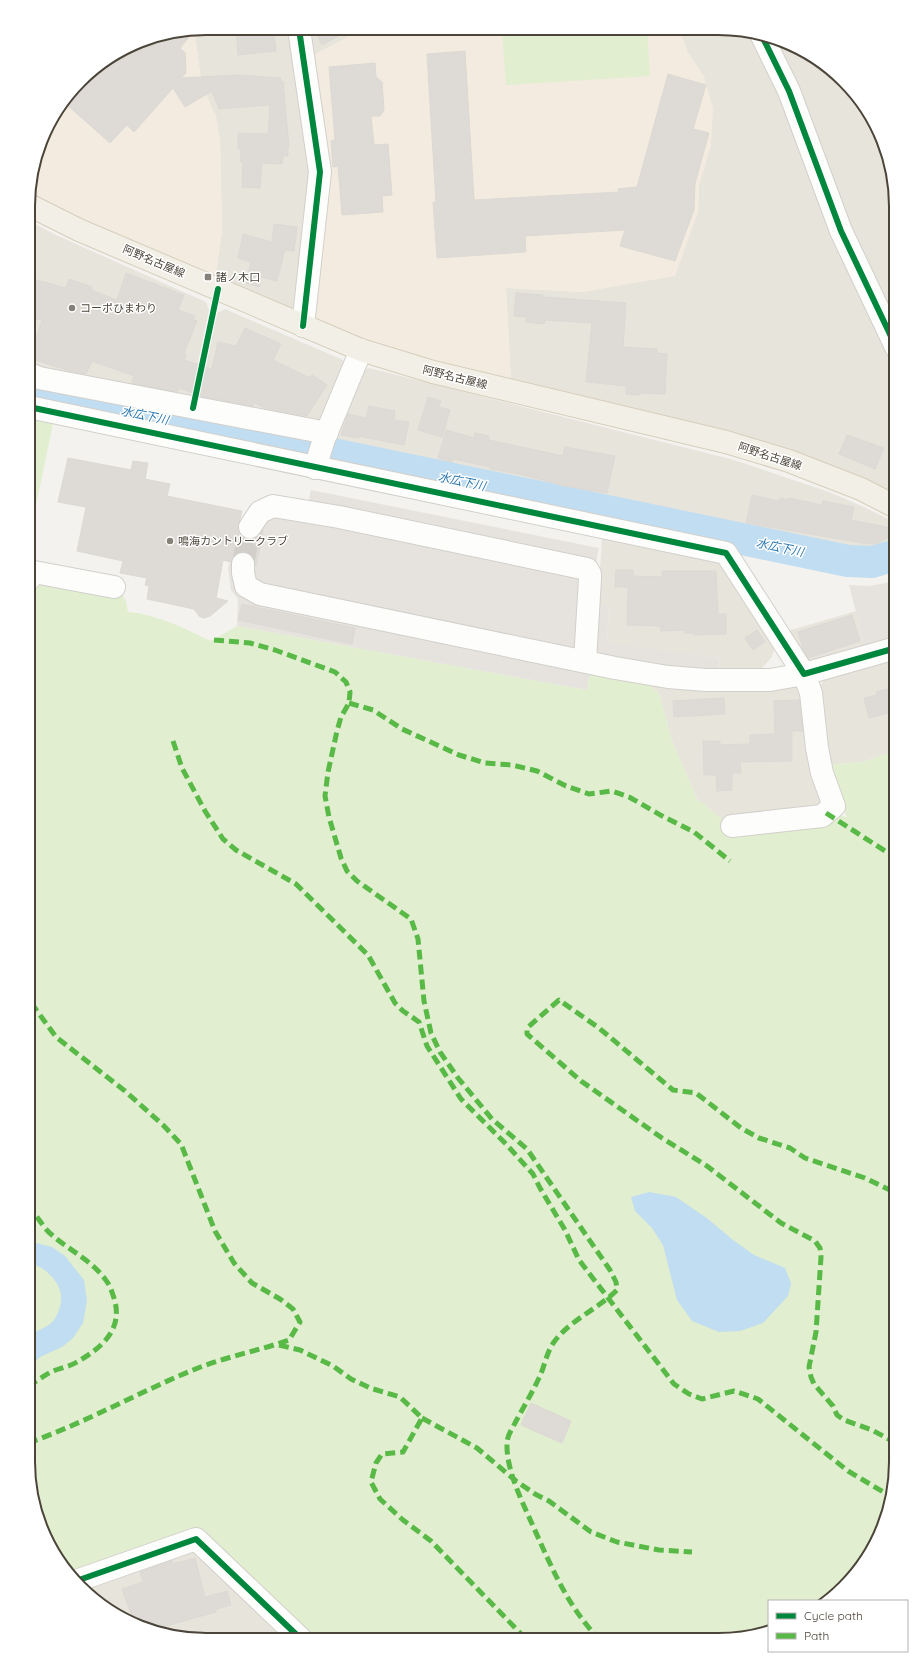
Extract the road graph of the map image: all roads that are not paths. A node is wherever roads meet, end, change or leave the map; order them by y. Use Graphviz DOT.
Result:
graph roads {
  1 [pos="300,35"];
  2 [pos="765,42"];
  3 [pos="35,208"];
  4 [pos="303,326"];
  5 [pos="889,332"];
  6 [pos="361,350"];
  7 [pos="35,376"];
  8 [pos="35,408"];
  9 [pos="326,436"];
  10 [pos="315,466"];
  11 [pos="889,503"];
  12 [pos="250,528"];
  13 [pos="243,564"];
  14 [pos="35,572"];
  15 [pos="114,587"];
  16 [pos="889,650"];
  17 [pos="586,661"];
  18 [pos="804,674"];
  19 [pos="732,826"];
  20 [pos="81,1579"];
  21 [pos="295,1633"];
  1 -- 4 [label="street"];
  2 -- 5 [label="street"];
  3 -- 4 [label="main road, 阿野名古屋線"];
  4 -- 6 [label="main road, 阿野名古屋線"];
  6 -- 9 [label="street"];
  6 -- 11 [label="main road, 阿野名古屋線"];
  7 -- 9 [label="street"];
  8 -- 10 [label="street"];
  9 -- 10 [label="street"];
  10 -- 18 [label="street"];
  12 -- 17 [label="street"];
  13 -- 17 [label="street"];
  14 -- 15 [label="street"];
  16 -- 18 [label="street"];
  17 -- 18 [label="street"];
  18 -- 19 [label="street"];
  20 -- 21 [label="street"];
}
